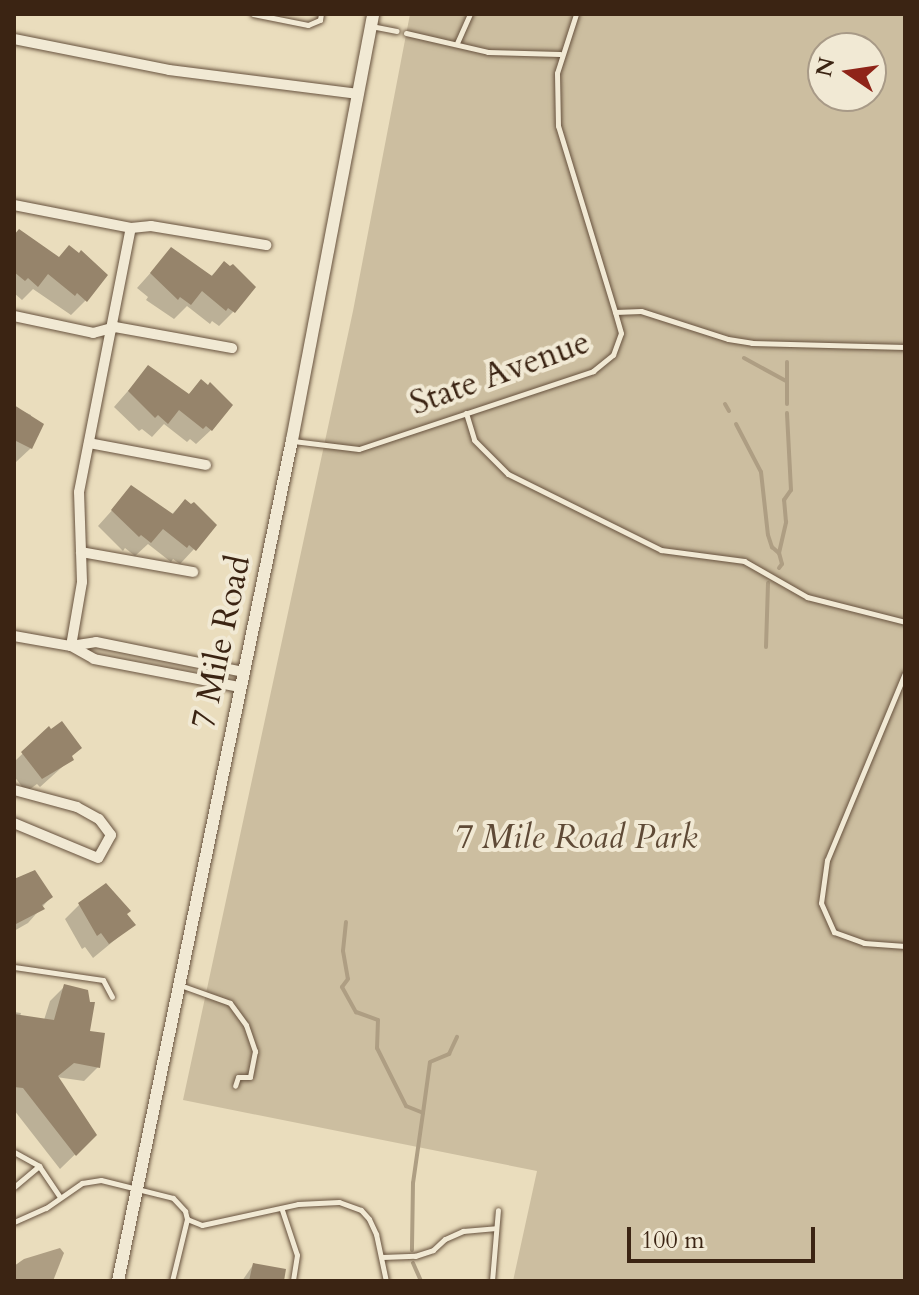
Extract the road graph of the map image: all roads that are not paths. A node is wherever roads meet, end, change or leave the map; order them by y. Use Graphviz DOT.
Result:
graph roads {
  1 [pos="253,14"];
  2 [pos="321,14"];
  3 [pos="470,14"];
  4 [pos="576,14"];
  5 [pos="372,20"];
  6 [pos="397,31"];
  7 [pos="406,33"];
  8 [pos="14,39"];
  9 [pos="457,43"];
  10 [pos="560,54"];
  11 [pos="358,94"];
  12 [pos="14,205"];
  13 [pos="131,228"];
  14 [pos="266,245"];
  15 [pos="615,312"];
  16 [pos="14,316"];
  17 [pos="115,327"];
  18 [pos="905,347"];
  19 [pos="232,348"];
  20 [pos="466,413"];
  21 [pos="292,440"];
  22 [pos="89,443"];
  23 [pos="206,465"];
  24 [pos="81,552"];
  25 [pos="193,572"];
  26 [pos="905,622"];
  27 [pos="14,636"];
  28 [pos="71,646"];
  29 [pos="243,672"];
  30 [pos="905,673"];
  31 [pos="240,687"];
  32 [pos="14,790"];
  33 [pos="14,823"];
  34 [pos="905,946"];
  35 [pos="14,967"];
  36 [pos="179,985"];
  37 [pos="112,997"];
  38 [pos="235,1086"];
  39 [pos="14,1152"];
  40 [pos="39,1166"];
  41 [pos="14,1187"];
  42 [pos="138,1187"];
  43 [pos="59,1196"];
  44 [pos="282,1210"];
  45 [pos="498,1210"];
  46 [pos="187,1219"];
  47 [pos="14,1222"];
  48 [pos="496,1228"];
  49 [pos="382,1257"];
  50 [pos="118,1281"];
  51 [pos="172,1281"];
  52 [pos="293,1281"];
  53 [pos="386,1281"];
  54 [pos="492,1281"];
  1 -- 2 [label="lane"];
  3 -- 9 [label="lane"];
  4 -- 10 [label="lane, State Avenue"];
  5 -- 6 [label="lane"];
  5 -- 11 [label="street, 7 Mile Road"];
  7 -- 9 [label="lane"];
  8 -- 11 [label="street"];
  9 -- 10 [label="lane"];
  10 -- 15 [label="lane, State Avenue"];
  11 -- 21 [label="street, 7 Mile Road"];
  12 -- 13 [label="street"];
  13 -- 14 [label="street"];
  13 -- 17 [label="street"];
  15 -- 18 [label="lane"];
  15 -- 20 [label="lane, State Avenue"];
  16 -- 17 [label="street"];
  17 -- 19 [label="street"];
  17 -- 22 [label="street"];
  20 -- 21 [label="lane, State Avenue"];
  20 -- 26 [label="lane"];
  21 -- 29 [label="street, 7 Mile Road"];
  22 -- 23 [label="street"];
  22 -- 24 [label="street"];
  24 -- 25 [label="street"];
  24 -- 28 [label="street"];
  27 -- 28 [label="street"];
  28 -- 29 [label="street"];
  28 -- 31 [label="street"];
  29 -- 31 [label="street, 7 Mile Road"];
  30 -- 34 [label="lane"];
  31 -- 36 [label="street, 7 Mile Road"];
  32 -- 33 [label="street"];
  35 -- 37 [label="lane"];
  36 -- 38 [label="lane"];
  36 -- 42 [label="street, 7 Mile Road"];
  39 -- 40 [label="lane"];
  40 -- 41 [label="lane"];
  40 -- 43 [label="lane"];
  42 -- 43 [label="lane"];
  42 -- 46 [label="lane"];
  42 -- 50 [label="street, 7 Mile Road"];
  43 -- 47 [label="lane"];
  44 -- 46 [label="lane"];
  44 -- 49 [label="lane"];
  44 -- 52 [label="lane"];
  45 -- 48 [label="lane"];
  46 -- 51 [label="lane"];
  48 -- 49 [label="lane"];
  48 -- 54 [label="lane"];
  49 -- 53 [label="lane"];
}
